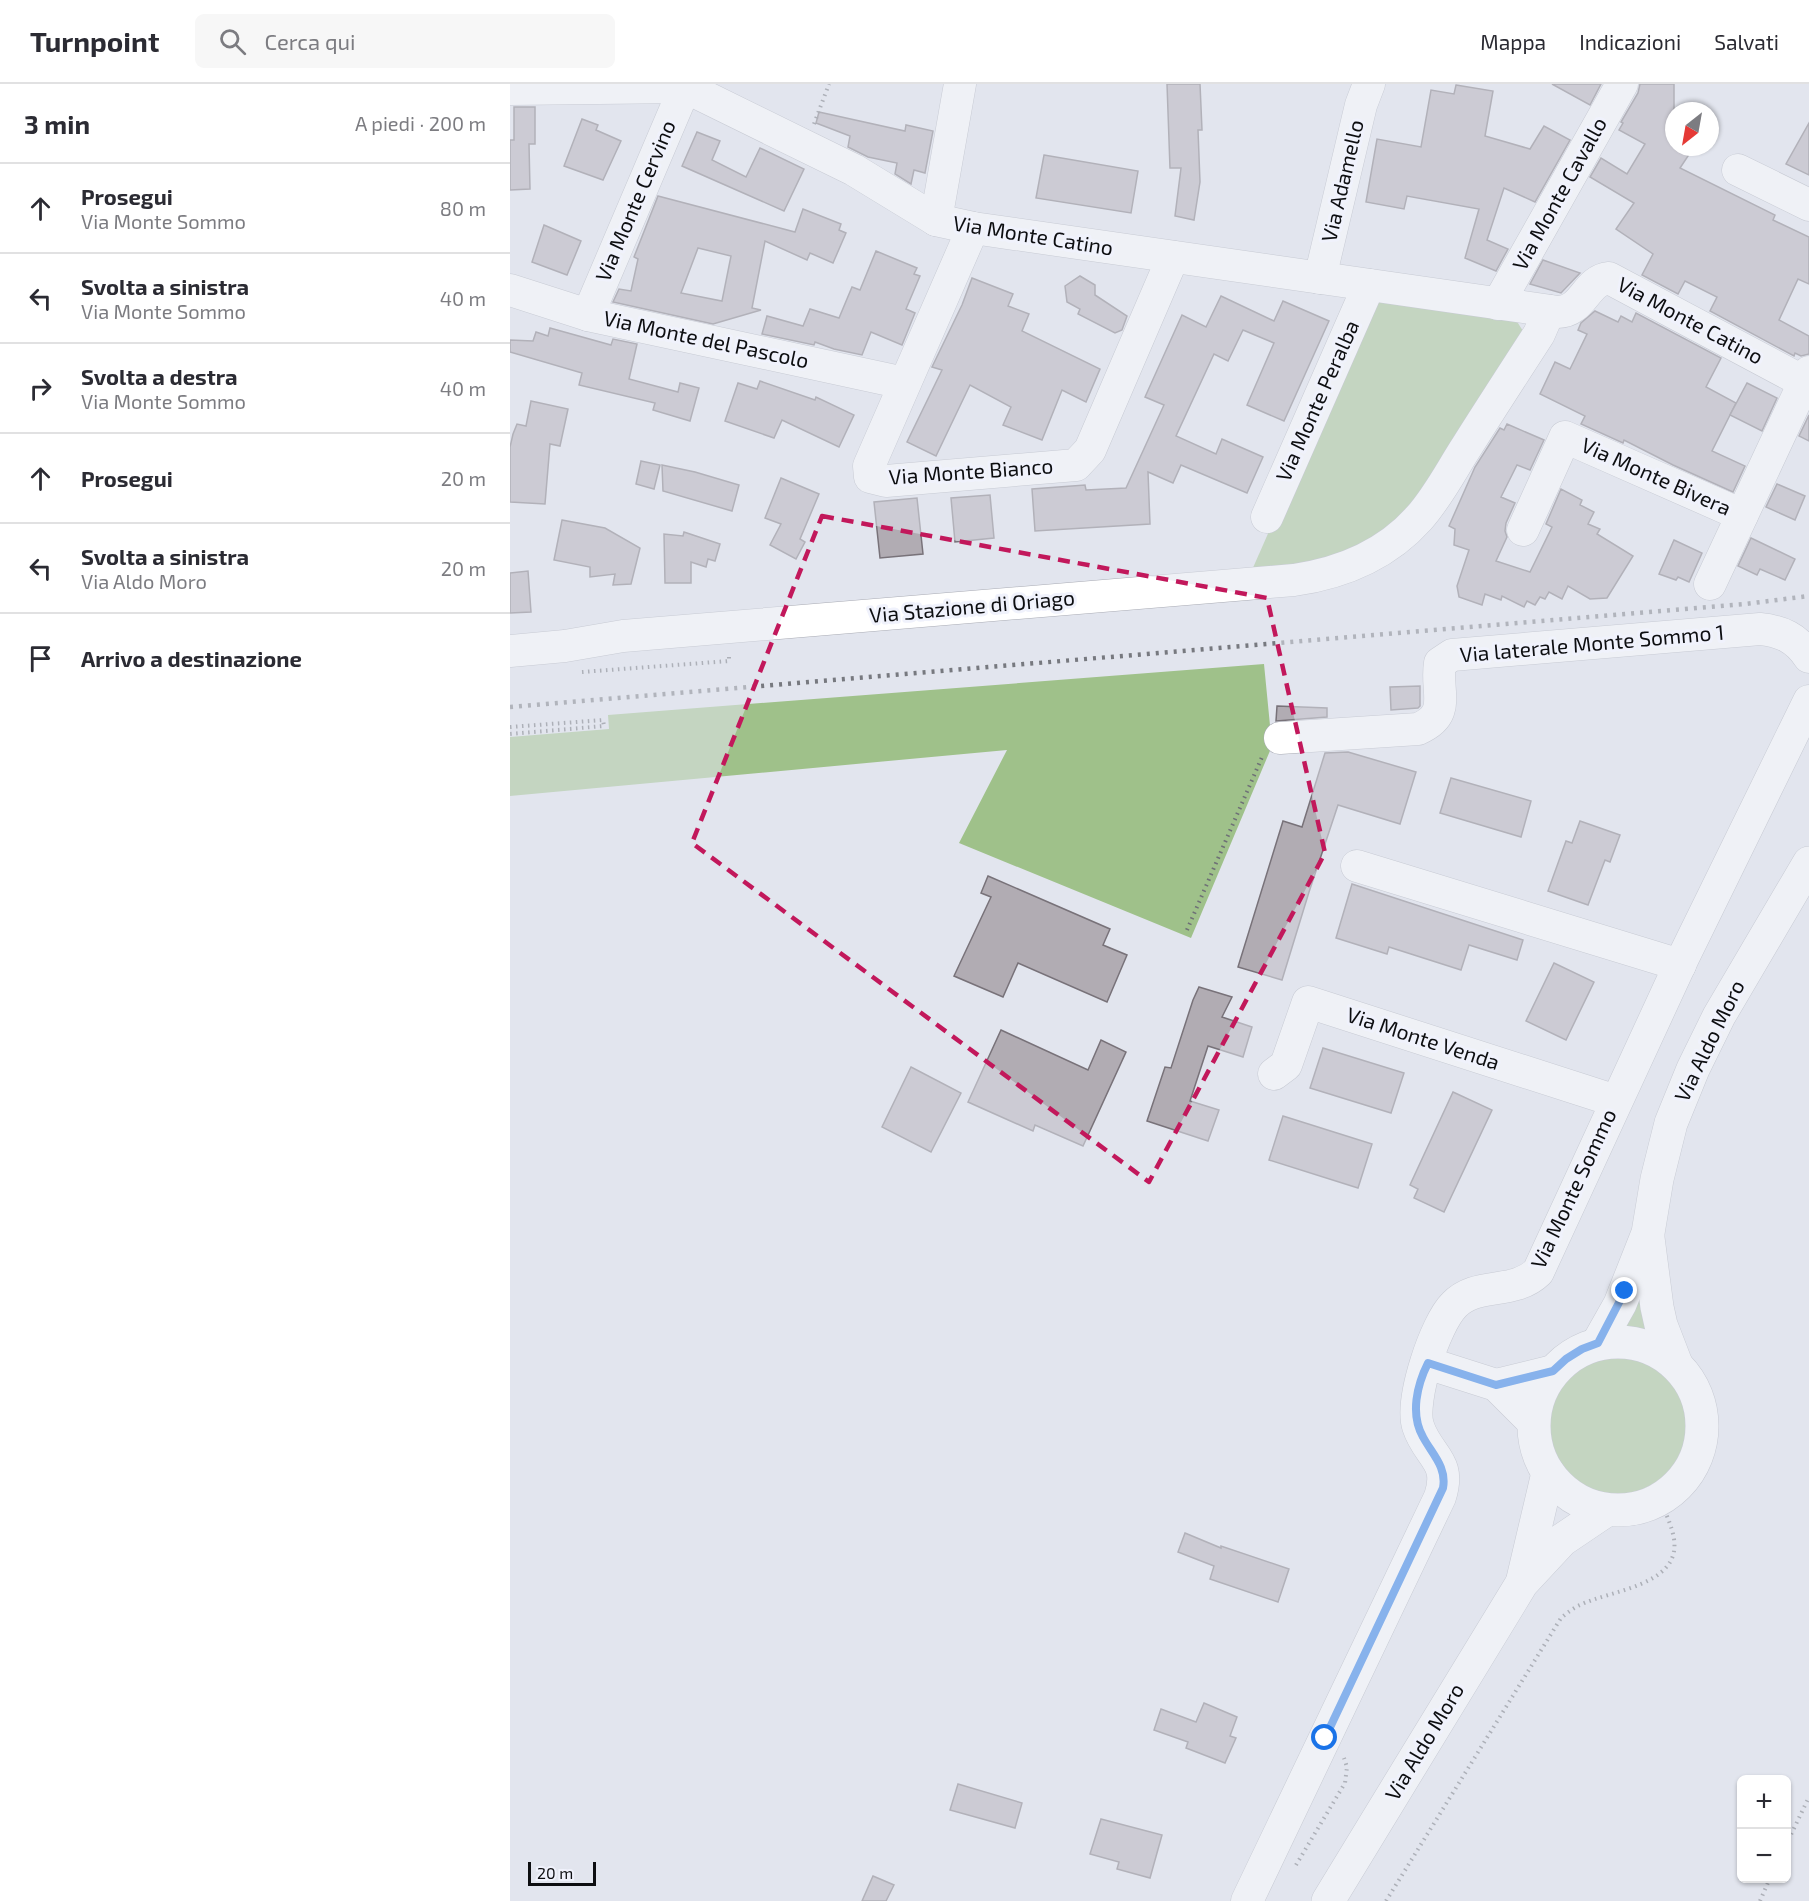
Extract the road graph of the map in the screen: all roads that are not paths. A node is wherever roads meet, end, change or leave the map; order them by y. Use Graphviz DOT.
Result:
graph roads {
  1 [pos="960,84"];
  2 [pos="1369,84"];
  3 [pos="1622,84"];
  4 [pos="685,87"];
  5 [pos="510,89"];
  6 [pos="1738,170"];
  7 [pos="1809,205"];
  8 [pos="936,220"];
  9 [pos="974,228"];
  10 [pos="1173,257"];
  11 [pos="1320,278"];
  12 [pos="1369,285"];
  13 [pos="510,290"];
  14 [pos="1498,304"];
  15 [pos="1549,311"];
  16 [pos="588,315"];
  17 [pos="1807,377"];
  18 [pos="904,383"];
  19 [pos="1742,515"];
  20 [pos="1267,517"];
  21 [pos="1523,530"];
  22 [pos="1710,584"];
  23 [pos="510,651"];
  24 [pos="1809,657"];
  25 [pos="1809,701"];
  26 [pos="1280,738"];
  27 [pos="1809,863"];
  28 [pos="1357,866"];
  29 [pos="1680,965"];
  30 [pos="1274,1074"];
  31 [pos="1616,1101"];
  32 [pos="1648,1233"];
  33 [pos="1598,1343"];
  34 [pos="1428,1363"];
  35 [pos="1676,1364"];
  36 [pos="1553,1371"];
  37 [pos="1496,1385"];
  38 [pos="1533,1422"];
  39 [pos="1548,1473"];
  40 [pos="1605,1510"];
  41 [pos="1522,1583"];
  42 [pos="1247,1901"];
  43 [pos="1328,1901"];
  1 -- 8 [label="street"];
  2 -- 11 [label="street, Via Adamello"];
  3 -- 14 [label="street, Via Monte Cavallo"];
  4 -- 5 [label="street, Via Monte Catino"];
  4 -- 8 [label="street, Via Monte Catino"];
  4 -- 16 [label="street, Via Monte Cervino"];
  6 -- 7 [label="street"];
  8 -- 9 [label="street, Via Monte Catino"];
  9 -- 10 [label="street, Via Monte Catino"];
  9 -- 18 [label="street, Via Monte Bianco"];
  10 -- 11 [label="street, Via Monte Catino"];
  10 -- 18 [label="street, Via Monte Bianco"];
  11 -- 12 [label="street, Via Monte Catino"];
  12 -- 14 [label="street, Via Monte Catino"];
  12 -- 20 [label="street, Via Monte Peralba"];
  13 -- 16 [label="street, Via Monte del Pascolo"];
  14 -- 15 [label="street, Via Monte Catino"];
  15 -- 17 [label="street, Via Monte Catino"];
  15 -- 23 [label="street, Via Stazione di Oriago"];
  16 -- 18 [label="street, Via Monte del Pascolo"];
  17 -- 19 [label="street, Via Monte Bivera"];
  19 -- 21 [label="street, Via Monte Bivera"];
  19 -- 22 [label="street, Via Monte Bivera"];
  24 -- 26 [label="street, Via laterale Monte Sommo 1"];
  25 -- 29 [label="street, Via Monte Sommo"];
  27 -- 32 [label="main road, Via Aldo Moro"];
  28 -- 29 [label="street"];
  29 -- 31 [label="street, Via Monte Sommo"];
  30 -- 31 [label="street, Via Monte Venda"];
  31 -- 34 [label="street, Via Monte Sommo"];
  32 -- 33 [label="main road, Via Aldo Moro"];
  32 -- 35 [label="main road, Via Aldo Moro"];
  33 -- 35 [label="main road"];
  33 -- 36 [label="main road"];
  34 -- 37 [label="street"];
  34 -- 42 [label="street, Via Monte Sommo"];
  35 -- 40 [label="main road"];
  36 -- 37 [label="street"];
  36 -- 38 [label="main road"];
  37 -- 38 [label="street"];
  38 -- 39 [label="main road"];
  39 -- 40 [label="main road"];
  39 -- 41 [label="main road, Via Aldo Moro"];
  40 -- 41 [label="main road, Via Aldo Moro"];
  41 -- 43 [label="main road, Via Aldo Moro"];
}
